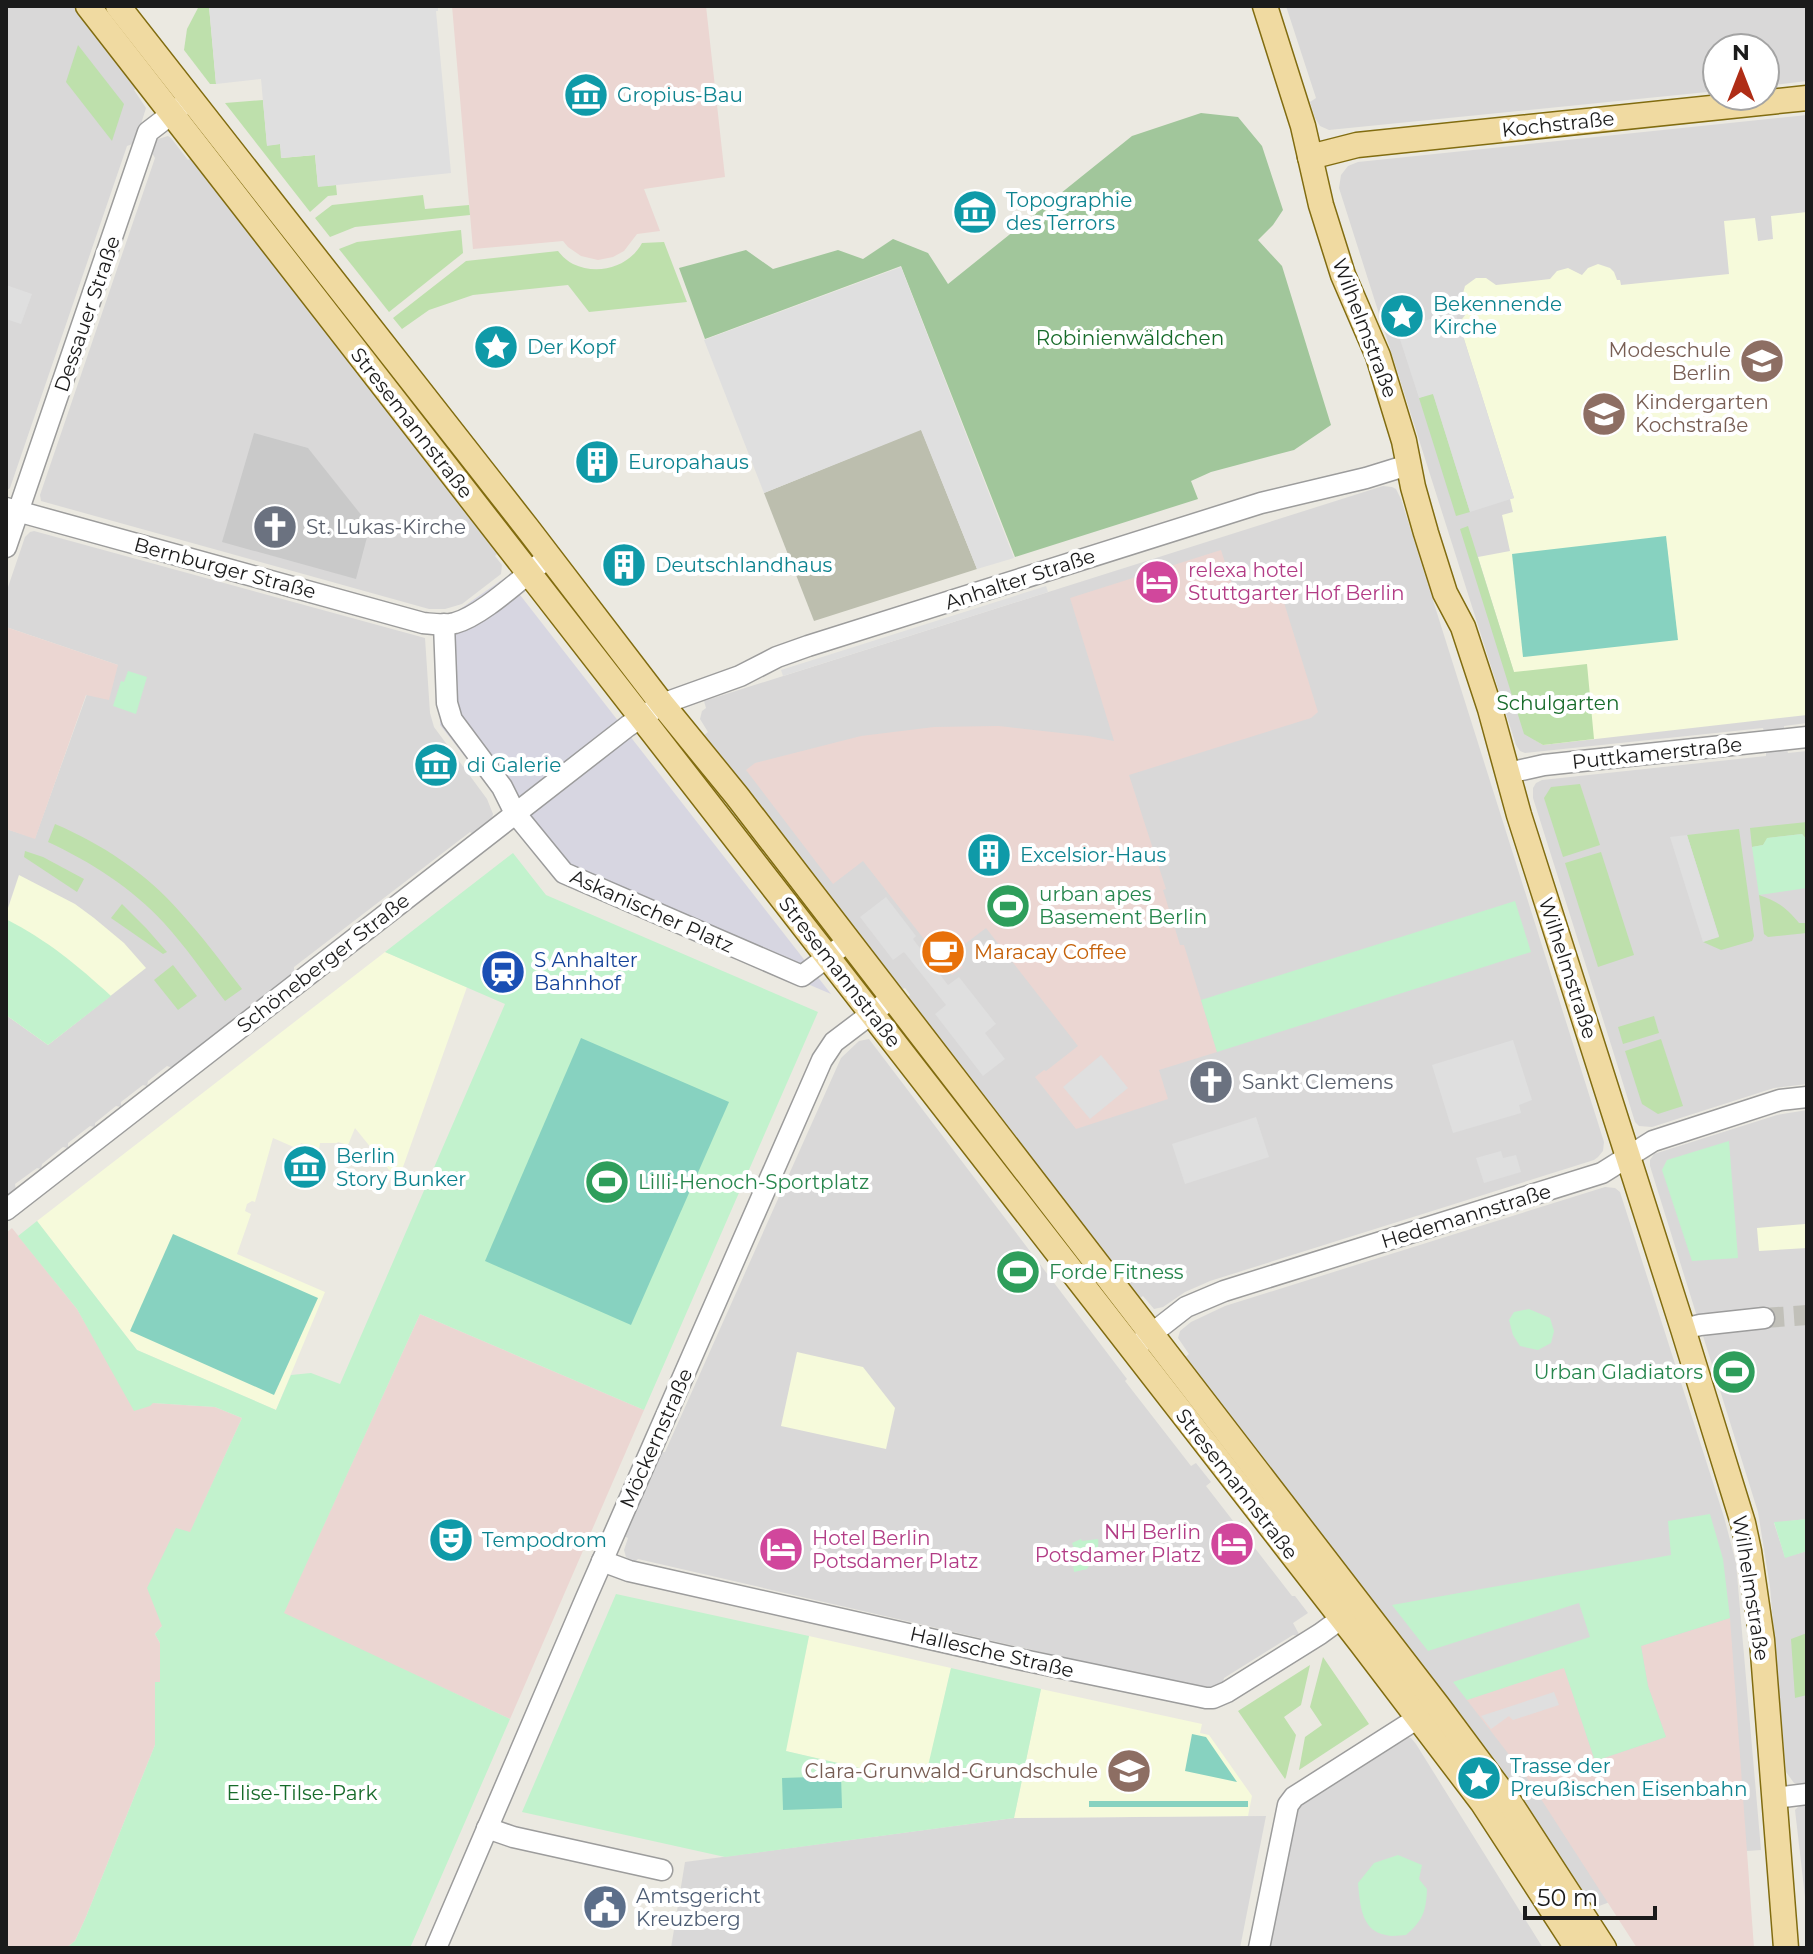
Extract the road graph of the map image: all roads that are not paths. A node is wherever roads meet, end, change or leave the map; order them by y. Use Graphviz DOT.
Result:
graph roads {
  1 [pos="88,6"];
  2 [pos="118,6"];
  3 [pos="1265,6"];
  4 [pos="1807,98"];
  5 [pos="191,99"];
  6 [pos="171,114"];
  7 [pos="1310,157"];
  8 [pos="243,165"];
  9 [pos="223,180"];
  10 [pos="312,274"];
  11 [pos="412,381"];
  12 [pos="392,397"];
  13 [pos="1408,465"];
  14 [pos="12,510"];
  15 [pos="516,514"];
  16 [pos="496,530"];
  17 [pos="6,547"];
  18 [pos="550,557"];
  19 [pos="529,573"];
  20 [pos="444,624"];
  21 [pos="662,704"];
  22 [pos="641,716"];
  23 [pos="1807,737"];
  24 [pos="1508,773"];
  25 [pos="515,813"];
  26 [pos="849,941"];
  27 [pos="828,956"];
  28 [pos="892,998"];
  29 [pos="872,1014"];
  30 [pos="1807,1097"];
  31 [pos="1628,1157"];
  32 [pos="6,1210"];
  33 [pos="1764,1318"];
  34 [pos="1683,1329"];
  35 [pos="1142,1342"];
  36 [pos="602,1561"];
  37 [pos="1351,1612"];
  38 [pos="1428,1712"];
  39 [pos="1807,1794"];
  40 [pos="1775,1798"];
  41 [pos="487,1828"];
  42 [pos="662,1870"];
  43 [pos="436,1948"];
  44 [pos="1259,1948"];
  45 [pos="1577,1948"];
  46 [pos="1604,1948"];
  47 [pos="1786,1948"];
  1 -- 6 [label="main road, Stresemannstraße"];
  2 -- 5 [label="main road, Stresemannstraße"];
  3 -- 7 [label="main road, Wilhelmstraße"];
  4 -- 7 [label="main road, Kochstraße"];
  5 -- 6 [label="street, Dessauer Straße"];
  5 -- 8 [label="main road, Stresemannstraße"];
  6 -- 9 [label="main road, Stresemannstraße"];
  6 -- 14 [label="street, Dessauer Straße"];
  7 -- 13 [label="main road, Wilhelmstraße"];
  8 -- 9 [label="main road"];
  8 -- 10 [label="main road, Stresemannstraße"];
  9 -- 10 [label="main road, Stresemannstraße"];
  10 -- 11 [label="main road, Stresemannstraße"];
  10 -- 12 [label="main road, Stresemannstraße"];
  11 -- 12 [label="main road"];
  11 -- 15 [label="main road, Stresemannstraße"];
  12 -- 16 [label="main road, Stresemannstraße"];
  13 -- 21 [label="street, Anhalter Straße"];
  13 -- 24 [label="main road, Wilhelmstraße"];
  14 -- 17 [label="street, Dessauer Straße"];
  14 -- 20 [label="street, Bernburger Straße"];
  15 -- 16 [label="main road"];
  15 -- 18 [label="main road, Stresemannstraße"];
  16 -- 19 [label="main road, Stresemannstraße"];
  18 -- 19 [label="street"];
  18 -- 21 [label="main road, Stresemannstraße"];
  19 -- 20 [label="street"];
  19 -- 22 [label="main road, Stresemannstraße"];
  20 -- 25 [label="street, Askanischer Platz"];
  21 -- 22 [label="street, Anhalter Straße"];
  21 -- 26 [label="main road, Stresemannstraße"];
  22 -- 25 [label="street, Schöneberger Straße"];
  22 -- 27 [label="main road, Stresemannstraße"];
  23 -- 24 [label="street, Puttkamerstraße"];
  24 -- 31 [label="main road, Wilhelmstraße"];
  25 -- 27 [label="street, Askanischer Platz"];
  25 -- 32 [label="street, Schöneberger Straße"];
  26 -- 27 [label="street, Askanischer Platz"];
  26 -- 28 [label="main road, Stresemannstraße"];
  27 -- 29 [label="main road, Stresemannstraße"];
  28 -- 29 [label="street, Möckernstraße"];
  28 -- 35 [label="main road, Stresemannstraße"];
  29 -- 35 [label="main road, Stresemannstraße"];
  29 -- 36 [label="street, Möckernstraße"];
  30 -- 31 [label="street, Hedemannstraße"];
  31 -- 34 [label="main road, Wilhelmstraße"];
  31 -- 35 [label="street, Hedemannstraße"];
  33 -- 34 [label="street"];
  34 -- 40 [label="main road, Wilhelmstraße"];
  35 -- 37 [label="main road, Stresemannstraße"];
  36 -- 37 [label="street, Hallesche Straße"];
  36 -- 41 [label="street, Möckernstraße"];
  37 -- 38 [label="main road, Stresemannstraße"];
  38 -- 44 [label="street"];
  38 -- 45 [label="main road, Stresemannstraße"];
  38 -- 46 [label="main road, Stresemannstraße"];
  39 -- 40 [label="street"];
  40 -- 47 [label="main road, Wilhelmstraße"];
  41 -- 42 [label="street"];
  41 -- 43 [label="street, Möckernstraße"];
}
